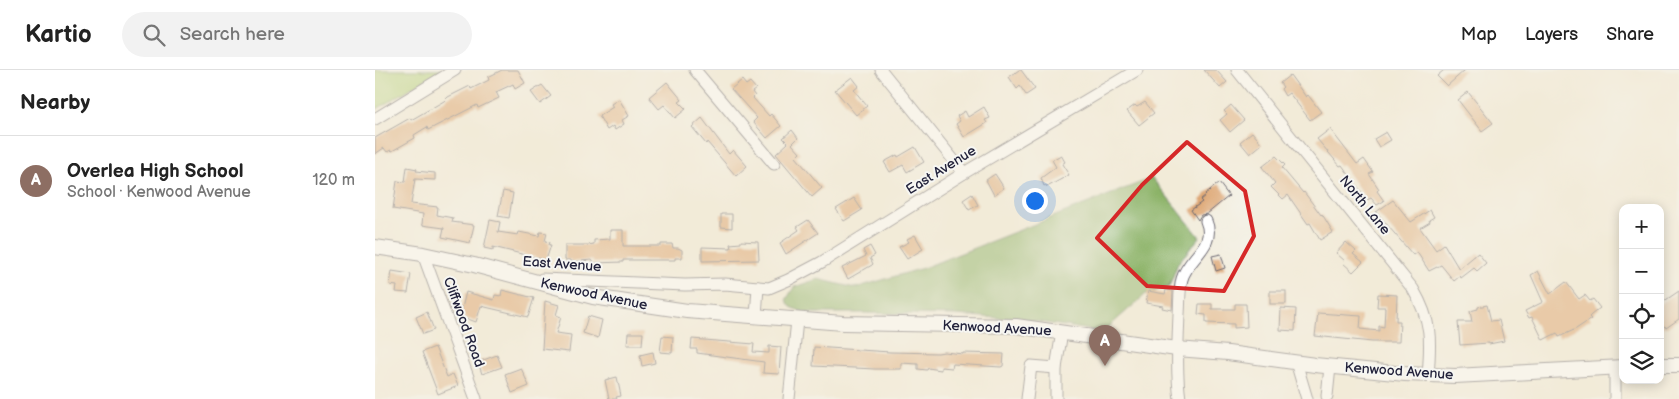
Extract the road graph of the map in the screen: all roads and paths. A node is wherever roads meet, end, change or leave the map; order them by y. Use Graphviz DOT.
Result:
graph roads {
  1 [pos="455,70"];
  2 [pos="695,70"];
  3 [pos="881,70"];
  4 [pos="1137,70"];
  5 [pos="1237,70"];
  6 [pos="375,119"];
  7 [pos="774,164"];
  8 [pos="964,173"];
  9 [pos="1206,221"];
  10 [pos="375,247"];
  11 [pos="423,254"];
  12 [pos="513,275"];
  13 [pos="758,287"];
  14 [pos="756,317"];
  15 [pos="797,320"];
  16 [pos="1062,332"];
  17 [pos="1177,350"];
  18 [pos="1297,362"];
  19 [pos="1664,365"];
  20 [pos="1679,365"];
  21 [pos="1330,367"];
  22 [pos="1056,368"];
  23 [pos="1619,368"];
  24 [pos="1428,376"];
  25 [pos="1307,398"];
  26 [pos="1329,398"];
  27 [pos="476,399"];
  28 [pos="789,399"];
  29 [pos="1027,399"];
  30 [pos="1056,399"];
  31 [pos="1180,399"];
  32 [pos="1191,399"];
  33 [pos="1615,399"];
  1 -- 6 [label="street"];
  2 -- 7 [label="street"];
  3 -- 8 [label="street"];
  4 -- 8 [label="street, East Avenue"];
  5 -- 24 [label="street, North Lane"];
  8 -- 13 [label="street, East Avenue"];
  9 -- 17 [label="street"];
  10 -- 11 [label="main road, Kenwood Avenue"];
  11 -- 12 [label="main road, Kenwood Avenue"];
  11 -- 27 [label="street, Cliffwood Road"];
  12 -- 13 [label="street, East Avenue"];
  12 -- 14 [label="main road, Kenwood Avenue"];
  13 -- 14 [label="street"];
  14 -- 15 [label="main road, Kenwood Avenue"];
  15 -- 16 [label="main road, Kenwood Avenue"];
  15 -- 28 [label="street"];
  16 -- 17 [label="main road, Kenwood Avenue"];
  16 -- 22 [label="street"];
  17 -- 18 [label="main road, Kenwood Avenue"];
  17 -- 31 [label="street"];
  18 -- 21 [label="main road, Kenwood Avenue"];
  18 -- 25 [label="street"];
  19 -- 20 [label="main road"];
  21 -- 24 [label="main road, Kenwood Avenue"];
  21 -- 26 [label="street"];
  22 -- 29 [label="street"];
  22 -- 30 [label="street"];
  23 -- 24 [label="main road, Kenwood Avenue"];
  23 -- 33 [label="street"];
  25 -- 26 [label="street"];
  31 -- 32 [label="street"];
}
